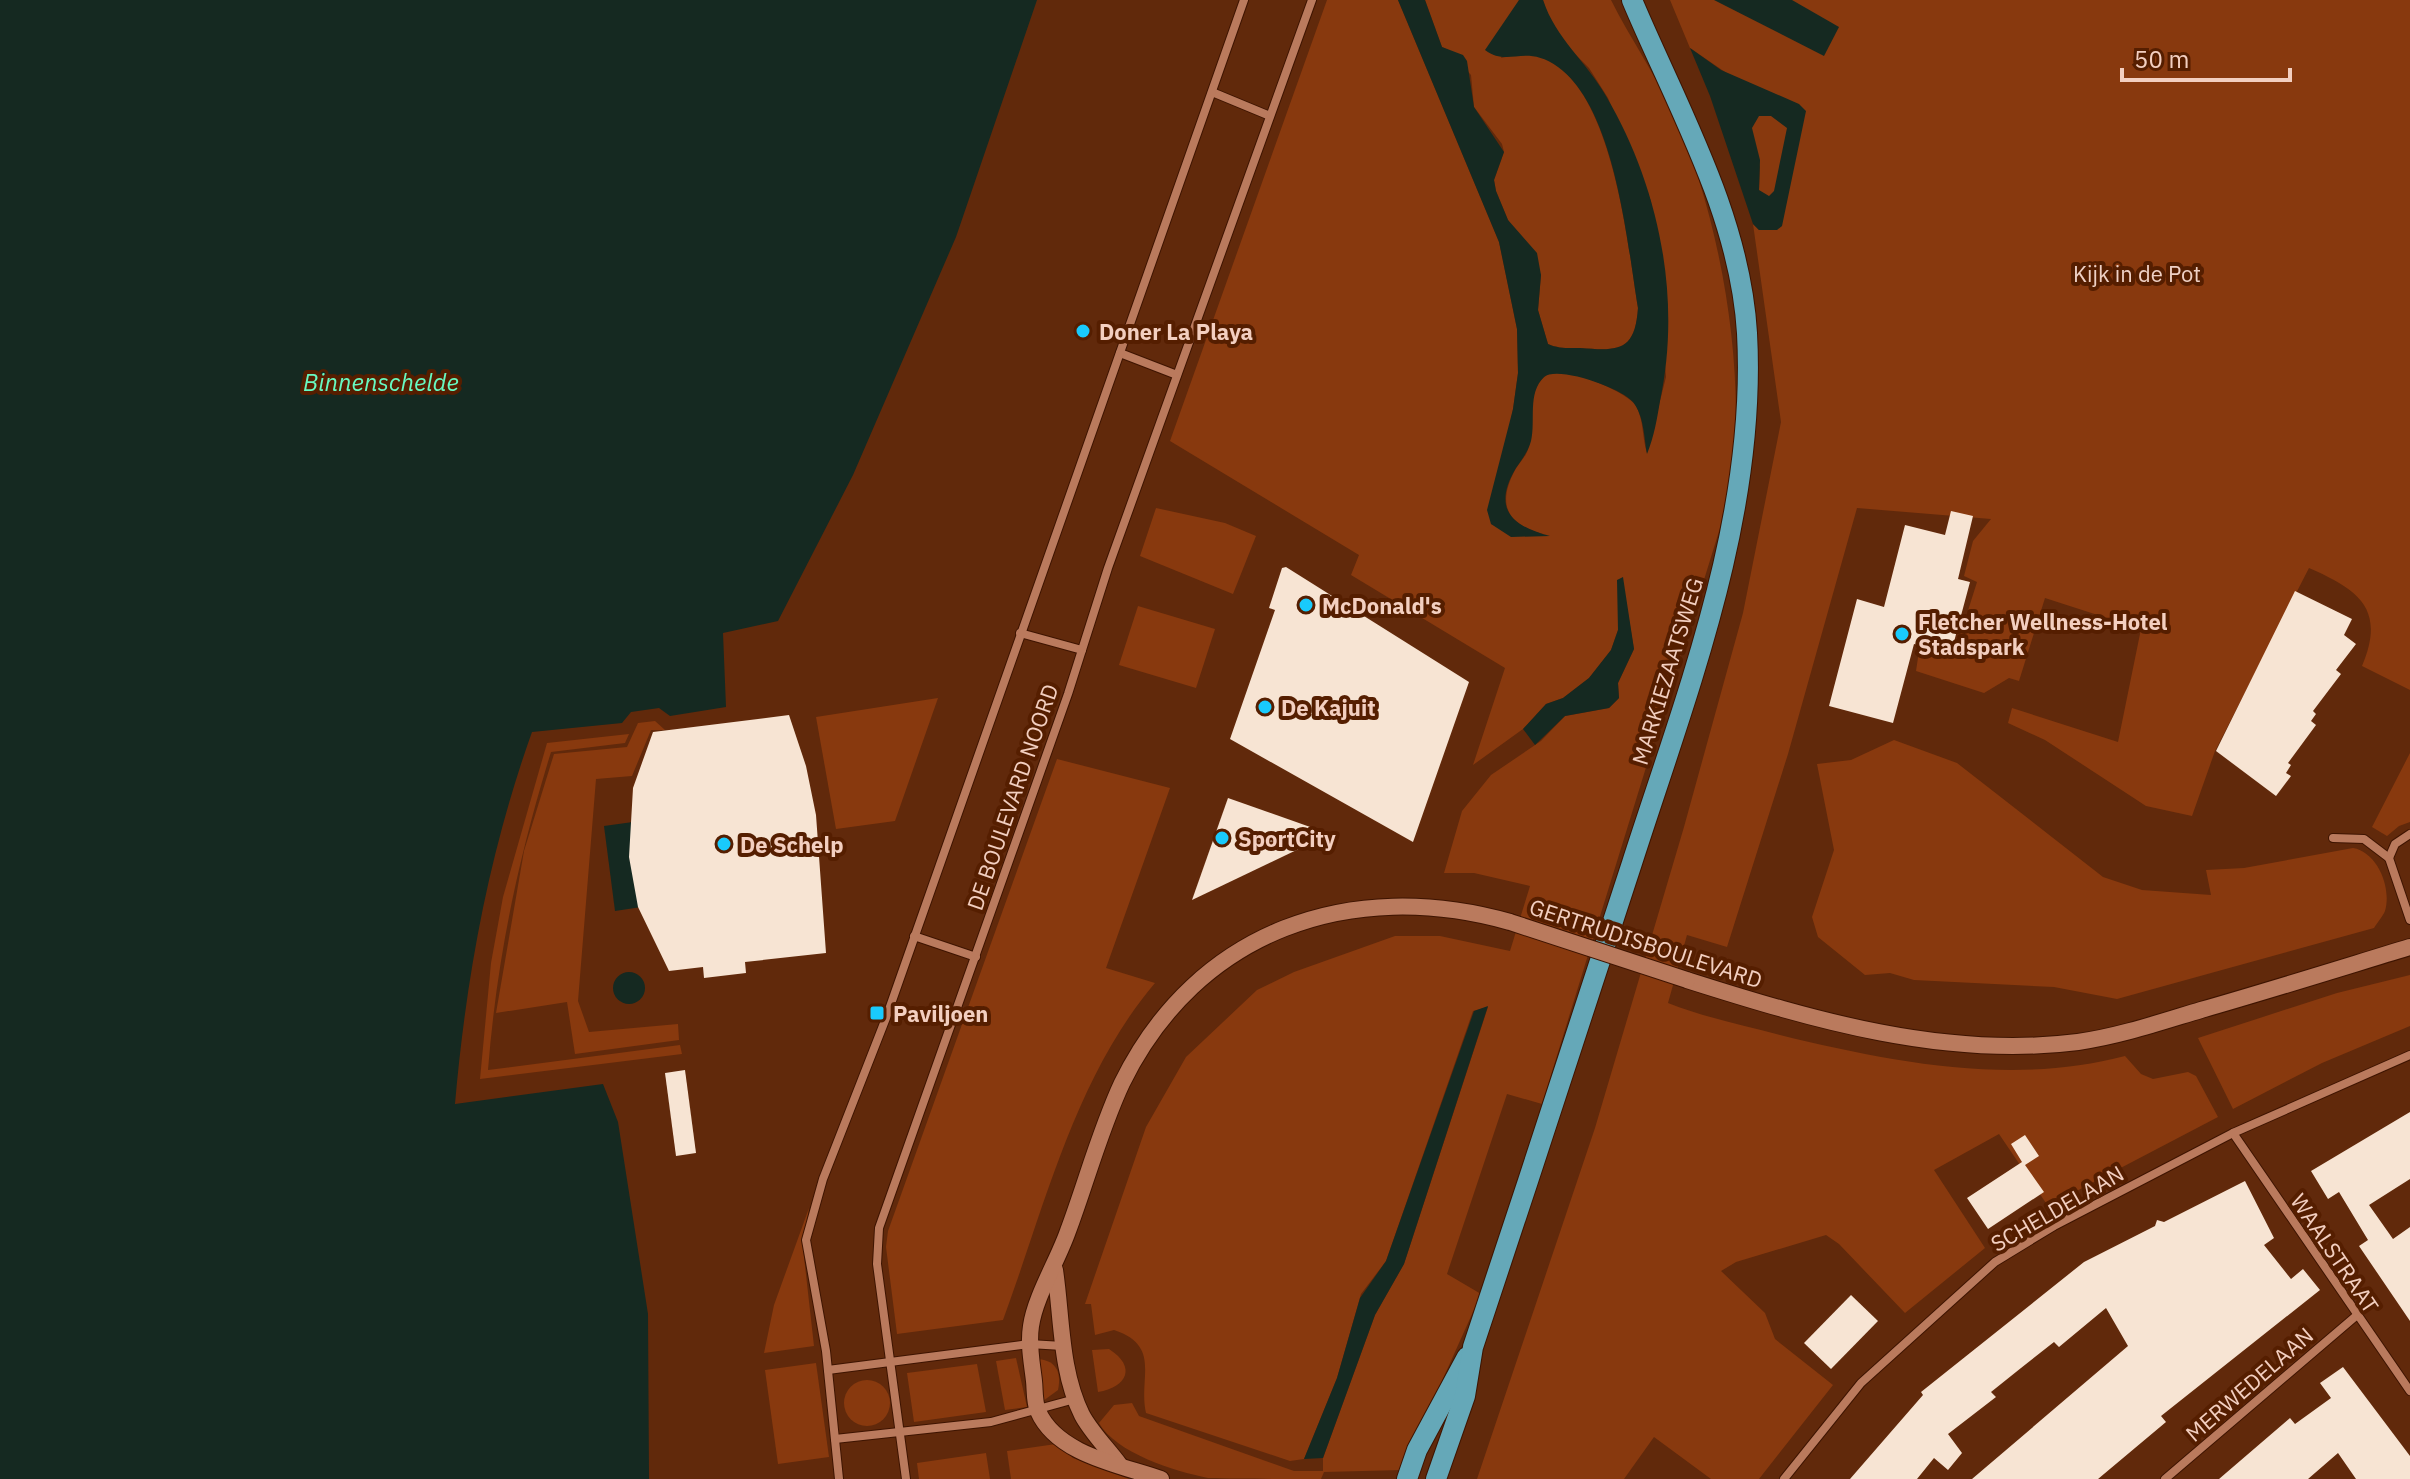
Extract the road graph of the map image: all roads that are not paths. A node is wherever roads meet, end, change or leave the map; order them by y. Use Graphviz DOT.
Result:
graph roads {
  1 [pos="1244,0"];
  2 [pos="1312,0"];
  3 [pos="1632,0"];
  4 [pos="1212,92"];
  5 [pos="1270,116"];
  6 [pos="1120,353"];
  7 [pos="1177,375"];
  8 [pos="1020,633"];
  9 [pos="1082,650"];
  10 [pos="2410,834"];
  11 [pos="2333,838"];
  12 [pos="2389,858"];
  13 [pos="2410,920"];
  14 [pos="914,936"];
  15 [pos="2410,947"];
  16 [pos="976,957"];
  17 [pos="2410,1055"];
  18 [pos="2233,1133"];
  19 [pos="1055,1270"];
  20 [pos="2356,1316"];
  21 [pos="1029,1344"];
  22 [pos="1064,1346"];
  23 [pos="1473,1347"];
  24 [pos="891,1362"];
  25 [pos="828,1370"];
  26 [pos="2410,1391"];
  27 [pos="1075,1399"];
  28 [pos="1038,1410"];
  29 [pos="899,1434"];
  30 [pos="835,1439"];
  31 [pos="1120,1465"];
  32 [pos="839,1479"];
  33 [pos="906,1479"];
  34 [pos="1161,1479"];
  35 [pos="1407,1479"];
  36 [pos="1436,1479"];
  37 [pos="1784,1479"];
  38 [pos="2165,1479"];
  1 -- 4 [label="street"];
  2 -- 5 [label="street, DE BOULEVARD NOORD"];
  3 -- 23 [label="main road, MARKIEZAATSWEG"];
  4 -- 5 [label="street"];
  4 -- 6 [label="street"];
  5 -- 7 [label="street, DE BOULEVARD NOORD"];
  6 -- 7 [label="street"];
  6 -- 8 [label="street"];
  7 -- 9 [label="street, DE BOULEVARD NOORD"];
  8 -- 9 [label="street"];
  8 -- 14 [label="street"];
  9 -- 16 [label="street, DE BOULEVARD NOORD"];
  10 -- 12 [label="street"];
  11 -- 12 [label="street"];
  12 -- 13 [label="street"];
  14 -- 16 [label="street"];
  14 -- 25 [label="street"];
  15 -- 19 [label="street, GERTRUDISBOULEVARD, bridge"];
  16 -- 24 [label="street, DE BOULEVARD NOORD"];
  17 -- 18 [label="street, SCHELDELAAN"];
  18 -- 20 [label="street, WAALSTRAAT"];
  18 -- 37 [label="street, SCHELDELAAN"];
  19 -- 21 [label="street, GERTRUDISBOULEVARD"];
  19 -- 22 [label="street, GERTRUDISBOULEVARD"];
  20 -- 26 [label="street, WAALSTRAAT"];
  20 -- 38 [label="street, MERWEDELAAN"];
  21 -- 22 [label="street"];
  21 -- 24 [label="street"];
  21 -- 28 [label="street, GERTRUDISBOULEVARD"];
  22 -- 27 [label="street, GERTRUDISBOULEVARD"];
  23 -- 35 [label="main road, MARKIEZAATSWEG"];
  23 -- 36 [label="main road, MARKIEZAATSWEG"];
  24 -- 25 [label="street"];
  24 -- 29 [label="street, DE BOULEVARD NOORD"];
  25 -- 30 [label="street"];
  27 -- 28 [label="street"];
  27 -- 31 [label="street, GERTRUDISBOULEVARD"];
  28 -- 29 [label="street"];
  28 -- 31 [label="street"];
  29 -- 30 [label="street"];
  29 -- 33 [label="street, DE BOULEVARD NOORD"];
  30 -- 32 [label="street"];
  31 -- 34 [label="street"];
}
